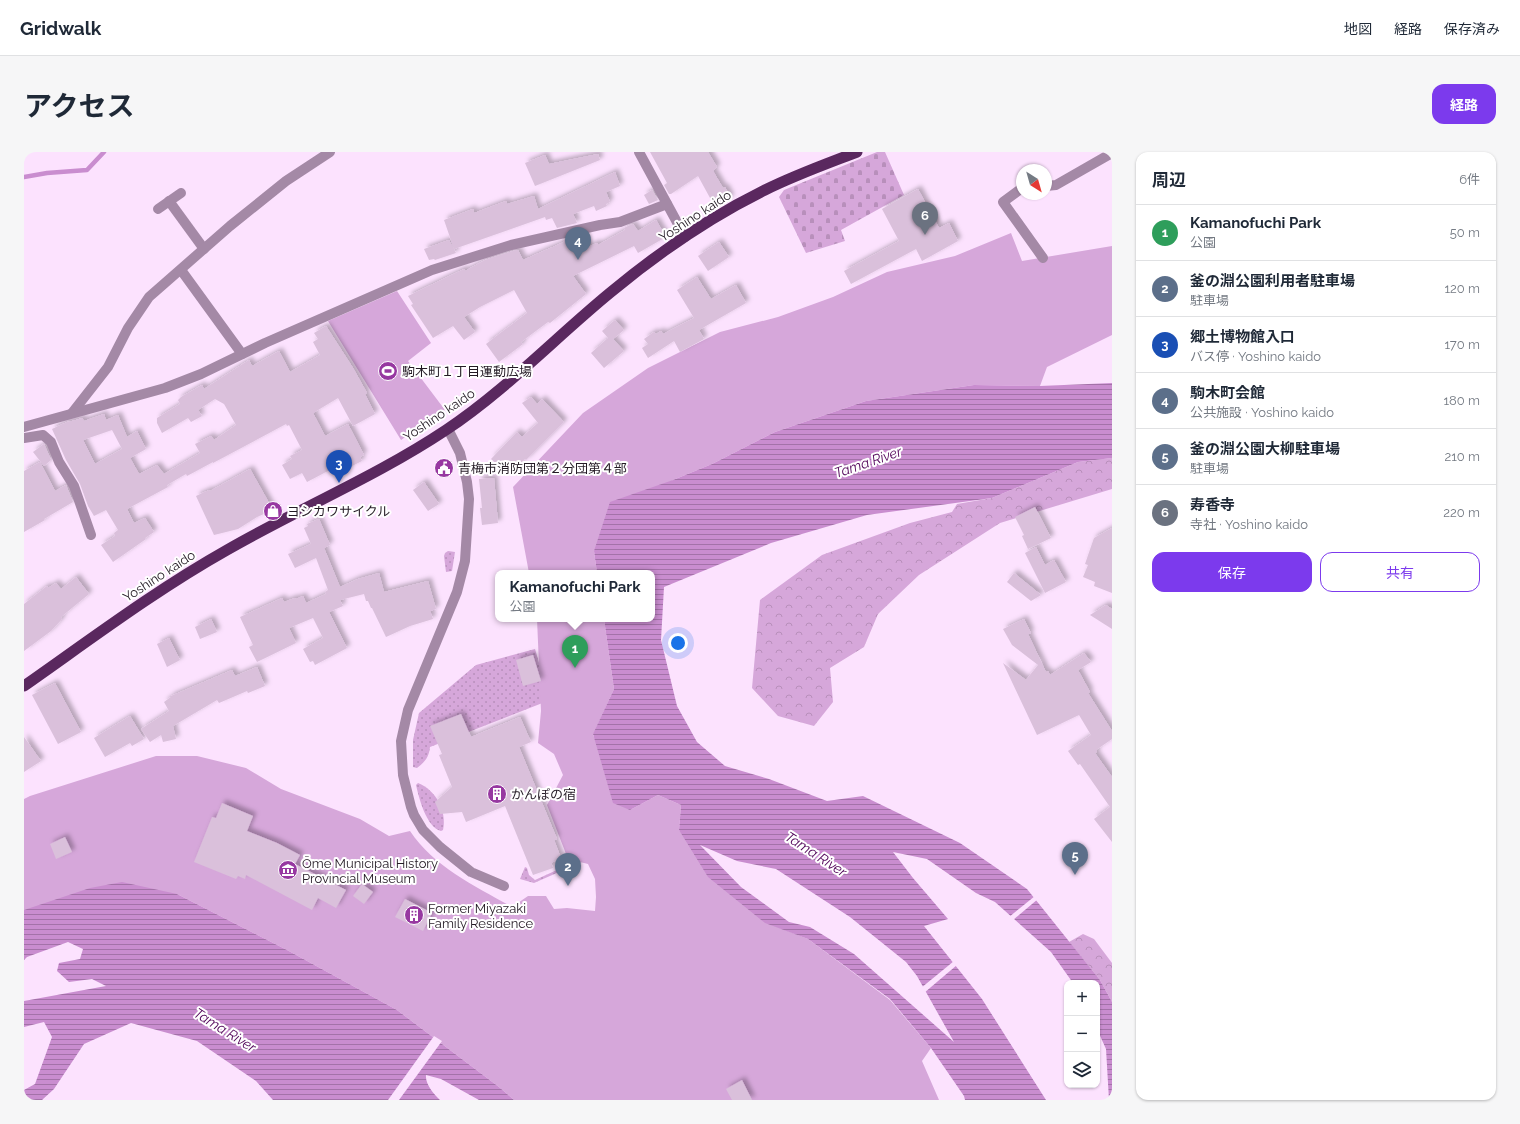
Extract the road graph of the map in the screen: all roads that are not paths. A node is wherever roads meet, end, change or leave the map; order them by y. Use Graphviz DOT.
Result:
graph roads {
  1 [pos="330,152"];
  2 [pos="639,152"];
  3 [pos="857,152"];
  4 [pos="1112,153"];
  5 [pos="1052,186"];
  6 [pos="1016,192"];
  7 [pos="181,193"];
  8 [pos="169,201"];
  9 [pos="667,204"];
  10 [pos="158,209"];
  11 [pos="685,237"];
  12 [pos="204,249"];
  13 [pos="1043,258"];
  14 [pos="181,270"];
  15 [pos="242,354"];
  16 [pos="72,413"];
  17 [pos="24,427"];
  18 [pos="448,429"];
  19 [pos="24,438"];
  20 [pos="91,535"];
  21 [pos="24,686"];
  22 [pos="504,886"];
  1 -- 12 [label="street"];
  2 -- 9 [label="street"];
  3 -- 11 [label="highway, Yoshino kaido"];
  4 -- 5 [label="street"];
  6 -- 13 [label="street"];
  7 -- 8 [label="street"];
  8 -- 10 [label="street"];
  8 -- 12 [label="street"];
  9 -- 11 [label="street"];
  9 -- 15 [label="street"];
  11 -- 18 [label="highway, Yoshino kaido"];
  12 -- 14 [label="street"];
  14 -- 15 [label="street"];
  14 -- 16 [label="street"];
  15 -- 16 [label="street"];
  16 -- 17 [label="street"];
  18 -- 21 [label="highway, Yoshino kaido"];
  18 -- 22 [label="street"];
  19 -- 20 [label="street"];
}
